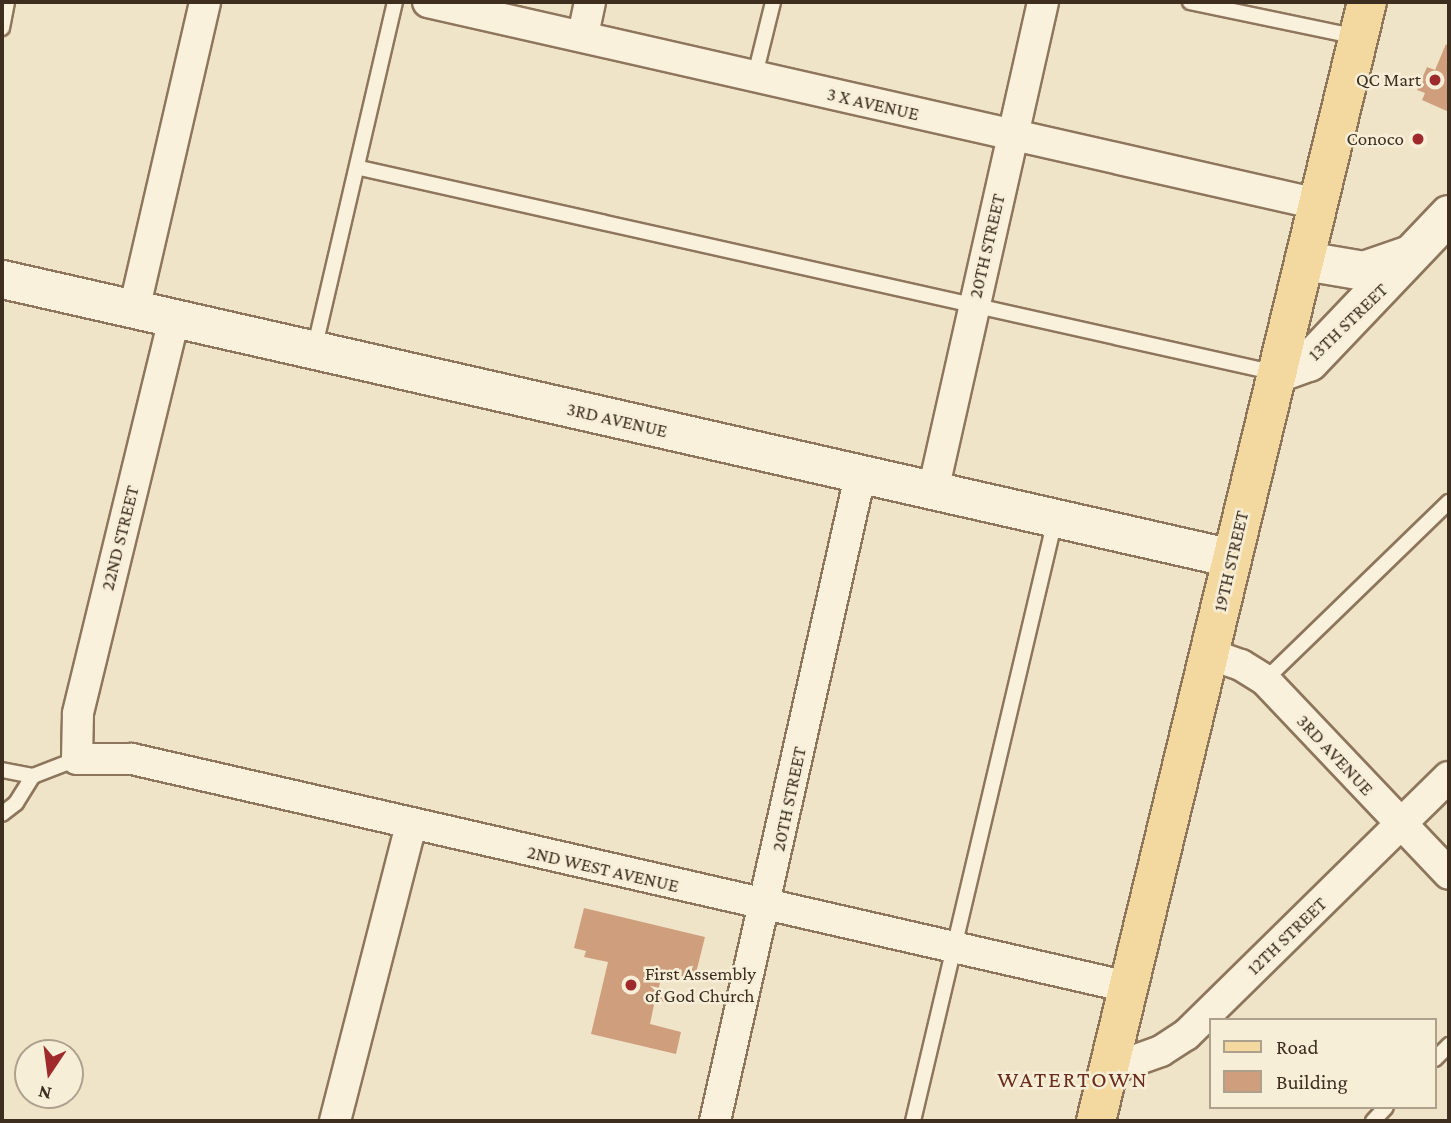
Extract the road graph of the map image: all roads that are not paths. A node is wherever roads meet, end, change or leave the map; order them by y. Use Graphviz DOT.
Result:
graph roads {
  1 [pos="7,2"];
  2 [pos="205,2"];
  3 [pos="395,2"];
  4 [pos="428,2"];
  5 [pos="590,2"];
  6 [pos="773,2"];
  7 [pos="1044,2"];
  8 [pos="1190,2"];
  9 [pos="1362,20"];
  10 [pos="2,28"];
  11 [pos="583,34"];
  12 [pos="755,75"];
  13 [pos="1012,137"];
  14 [pos="360,168"];
  15 [pos="1318,204"];
  16 [pos="1449,215"];
  17 [pos="1407,256"];
  18 [pos="1305,261"];
  19 [pos="2,279"];
  20 [pos="973,306"];
  21 [pos="134,310"];
  22 [pos="174,319"];
  23 [pos="314,351"];
  24 [pos="1278,373"];
  25 [pos="860,476"];
  26 [pos="933,491"];
  27 [pos="1449,502"];
  28 [pos="1056,518"];
  29 [pos="1232,558"];
  30 [pos="1209,654"];
  31 [pos="1265,680"];
  32 [pos="77,759"];
  33 [pos="2,770"];
  34 [pos="33,776"];
  35 [pos="1449,777"];
  36 [pos="2,814"];
  37 [pos="411,825"];
  38 [pos="1400,825"];
  39 [pos="1449,874"];
  40 [pos="765,907"];
  41 [pos="951,948"];
  42 [pos="1128,987"];
  43 [pos="1108,1070"];
  44 [pos="335,1121"];
  45 [pos="715,1121"];
  46 [pos="913,1121"];
  47 [pos="1096,1121"];
  1 -- 10 [label="lane"];
  2 -- 21 [label="street"];
  3 -- 14 [label="lane"];
  4 -- 11 [label="street, 3 X AVENUE"];
  5 -- 11 [label="street"];
  6 -- 12 [label="lane"];
  7 -- 13 [label="street, 20TH STREET"];
  8 -- 9 [label="lane"];
  9 -- 15 [label="main road, 19TH STREET"];
  11 -- 12 [label="street, 3 X AVENUE"];
  12 -- 13 [label="street, 3 X AVENUE"];
  13 -- 15 [label="street, 3 X AVENUE"];
  13 -- 20 [label="street, 20TH STREET"];
  14 -- 20 [label="lane"];
  14 -- 23 [label="lane"];
  15 -- 18 [label="main road, 19TH STREET"];
  16 -- 17 [label="main road, 13TH STREET"];
  17 -- 18 [label="main road, 13TH STREET"];
  17 -- 24 [label="main road, 13TH STREET"];
  18 -- 24 [label="main road, 19TH STREET"];
  19 -- 21 [label="street, 3RD AVENUE"];
  20 -- 24 [label="lane"];
  20 -- 26 [label="street, 20TH STREET"];
  21 -- 22 [label="street, 3RD AVENUE"];
  22 -- 23 [label="street, 3RD AVENUE"];
  22 -- 32 [label="street, 22ND STREET"];
  23 -- 25 [label="street, 3RD AVENUE"];
  24 -- 29 [label="main road, 19TH STREET"];
  25 -- 26 [label="street, 3RD AVENUE"];
  25 -- 40 [label="street, 20TH STREET"];
  26 -- 28 [label="street, 3RD AVENUE"];
  27 -- 31 [label="lane"];
  28 -- 29 [label="street, 3RD AVENUE"];
  28 -- 41 [label="lane"];
  29 -- 30 [label="main road, 19TH STREET"];
  30 -- 31 [label="street, 3RD AVENUE"];
  30 -- 42 [label="main road, 19TH STREET"];
  31 -- 38 [label="street, 3RD AVENUE"];
  32 -- 34 [label="lane"];
  32 -- 37 [label="street, 2ND WEST AVENUE"];
  33 -- 34 [label="lane"];
  34 -- 36 [label="lane"];
  35 -- 38 [label="street, 12TH STREET"];
  37 -- 40 [label="street, 2ND WEST AVENUE"];
  37 -- 44 [label="street"];
  38 -- 39 [label="street, 3RD AVENUE"];
  38 -- 43 [label="street, 12TH STREET"];
  40 -- 41 [label="street, 2ND WEST AVENUE"];
  40 -- 45 [label="street, 20TH STREET"];
  41 -- 42 [label="street, 2ND WEST AVENUE"];
  41 -- 46 [label="lane"];
  42 -- 43 [label="main road, 19TH STREET"];
  43 -- 47 [label="main road, 19TH STREET"];
}
